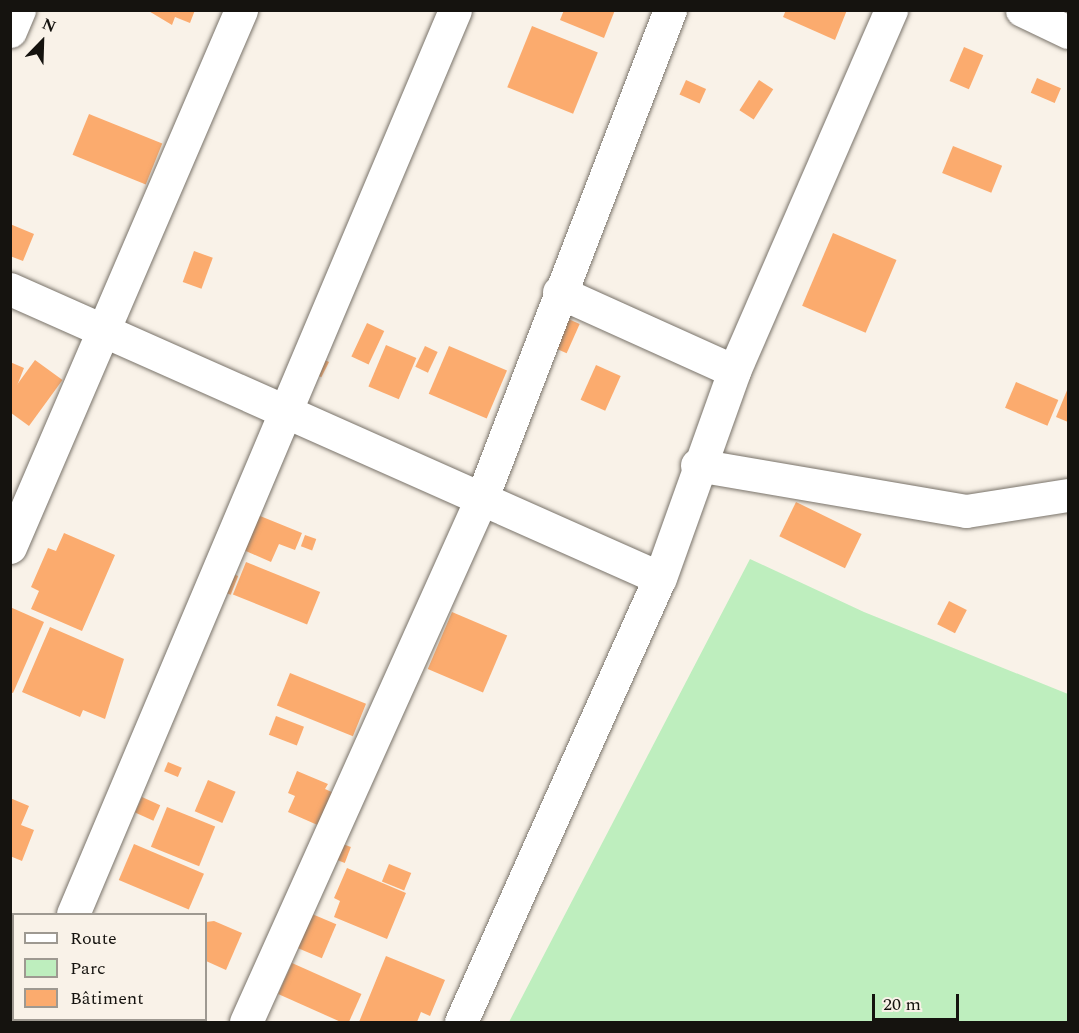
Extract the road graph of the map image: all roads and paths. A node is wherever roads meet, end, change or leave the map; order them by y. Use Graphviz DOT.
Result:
graph roads {
  1 [pos="19,10"];
  2 [pos="241,10"];
  3 [pos="455,10"];
  4 [pos="670,10"];
  5 [pos="891,10"];
  6 [pos="1022,10"];
  7 [pos="10,31"];
  8 [pos="1068,32"];
  9 [pos="10,289"];
  10 [pos="559,292"];
  11 [pos="105,331"];
  12 [pos="734,371"];
  13 [pos="286,416"];
  14 [pos="697,465"];
  15 [pos="483,495"];
  16 [pos="1068,495"];
  17 [pos="10,547"];
  18 [pos="660,578"];
  19 [pos="74,913"];
  20 [pos="246,1023"];
  21 [pos="461,1023"];
  1 -- 7 [label="street"];
  2 -- 11 [label="street"];
  3 -- 13 [label="street"];
  4 -- 10 [label="street"];
  5 -- 12 [label="street"];
  6 -- 8 [label="street"];
  9 -- 11 [label="street"];
  10 -- 12 [label="street"];
  10 -- 15 [label="street"];
  11 -- 13 [label="street"];
  11 -- 17 [label="street"];
  12 -- 14 [label="street"];
  13 -- 15 [label="street"];
  13 -- 19 [label="street"];
  14 -- 16 [label="street"];
  14 -- 18 [label="street"];
  15 -- 18 [label="street"];
  15 -- 20 [label="street"];
  18 -- 21 [label="street"];
}
